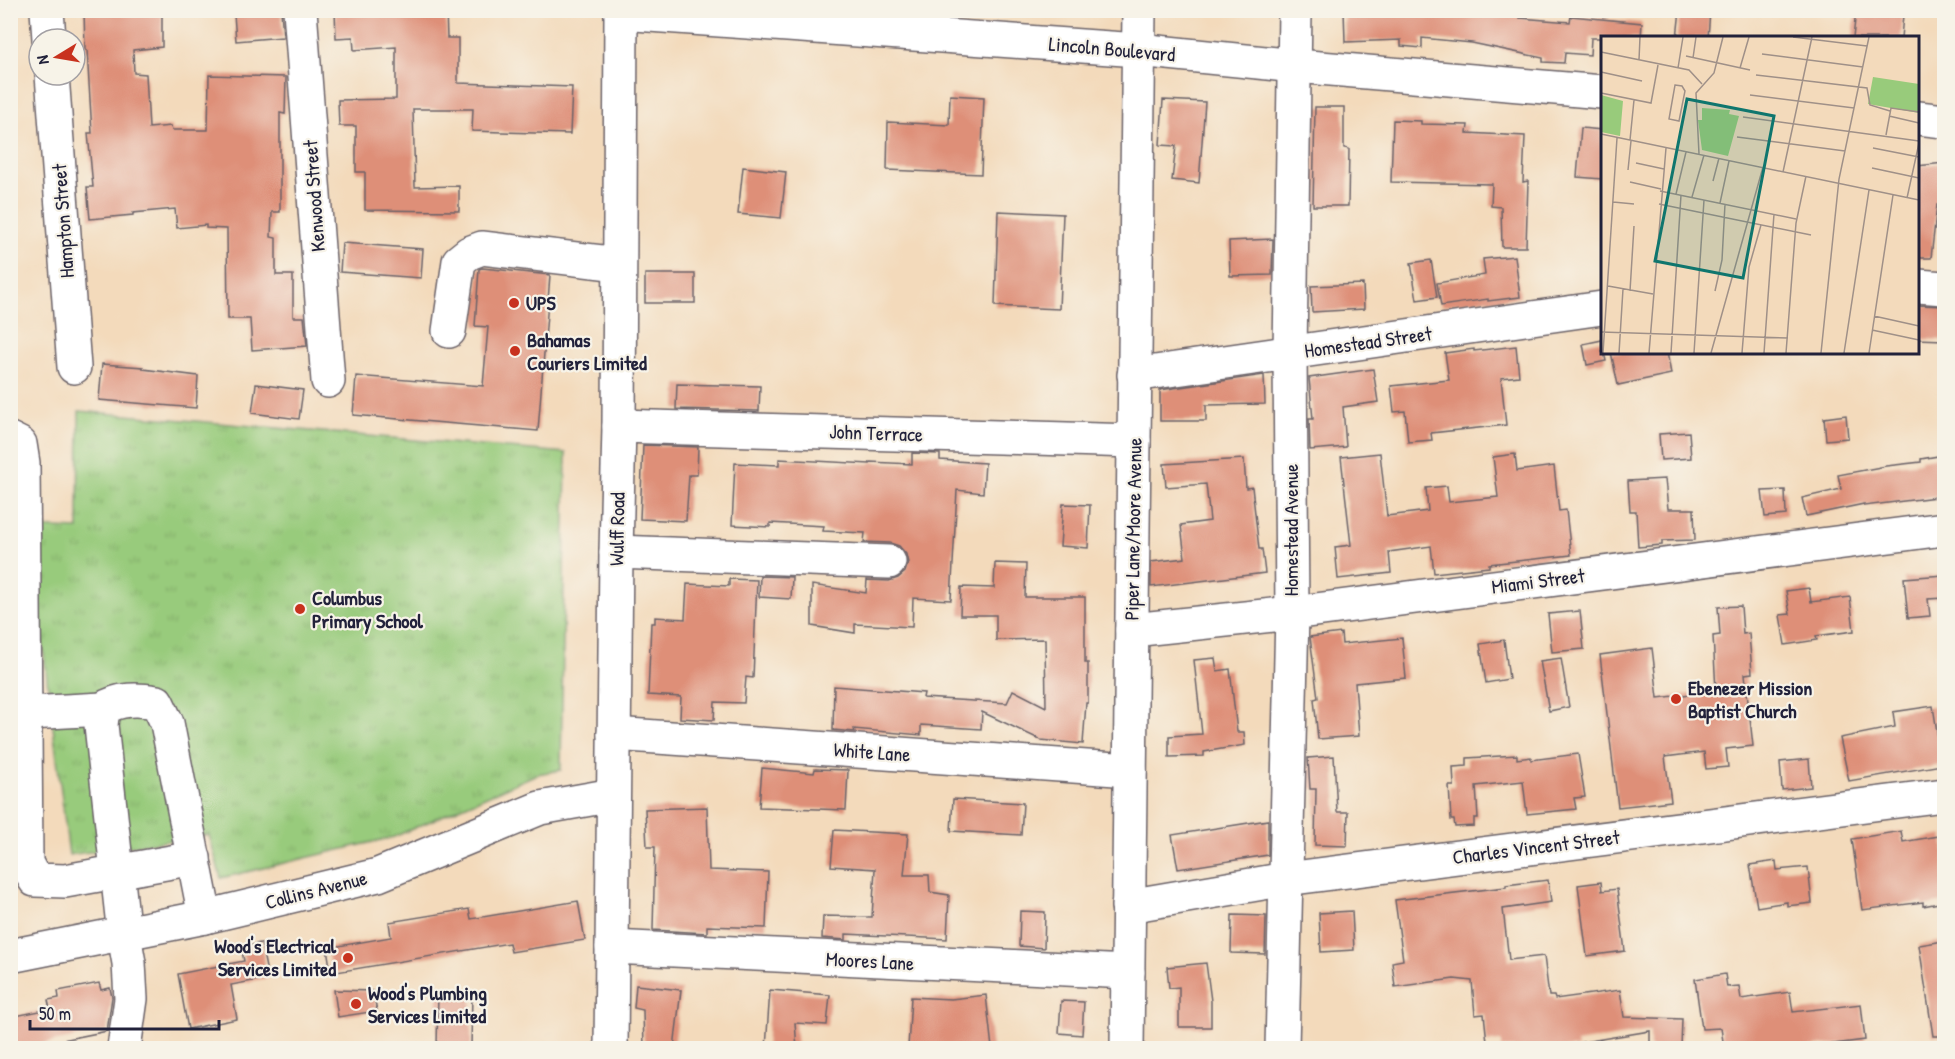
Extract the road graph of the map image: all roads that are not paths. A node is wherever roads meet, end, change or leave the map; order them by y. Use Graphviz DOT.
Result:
graph roads {
  1 [pos="47,10"];
  2 [pos="300,10"];
  3 [pos="1139,10"];
  4 [pos="1295,10"];
  5 [pos="621,12"];
  6 [pos="48,27"];
  7 [pos="1138,50"];
  8 [pos="1296,66"];
  9 [pos="53,87"];
  10 [pos="1601,92"];
  11 [pos="1919,118"];
  12 [pos="1944,120"];
  13 [pos="619,264"];
  14 [pos="1919,286"];
  15 [pos="1944,288"];
  16 [pos="1601,308"];
  17 [pos="449,331"];
  18 [pos="1290,353"];
  19 [pos="74,367"];
  20 [pos="1134,375"];
  21 [pos="328,381"];
  22 [pos="619,426"];
  23 [pos="10,439"];
  24 [pos="1134,441"];
  25 [pos="1944,529"];
  26 [pos="616,552"];
  27 [pos="889,562"];
  28 [pos="1292,613"];
  29 [pos="1132,630"];
  30 [pos="103,710"];
  31 [pos="18,714"];
  32 [pos="614,734"];
  33 [pos="1130,770"];
  34 [pos="613,795"];
  35 [pos="1944,795"];
  36 [pos="194,858"];
  37 [pos="117,872"];
  38 [pos="1286,879"];
  39 [pos="1128,906"];
  40 [pos="205,917"];
  41 [pos="124,935"];
  42 [pos="612,947"];
  43 [pos="10,956"];
  44 [pos="1128,972"];
  45 [pos="124,1048"];
  46 [pos="611,1048"];
  47 [pos="1127,1048"];
  48 [pos="1282,1048"];
  1 -- 6 [label="street"];
  2 -- 21 [label="street, Kenwood Street"];
  3 -- 7 [label="street, Piper Lane/Moore Avenue"];
  4 -- 8 [label="street, Homestead Avenue"];
  5 -- 7 [label="street, Lincoln Boulevard"];
  5 -- 13 [label="street, Wulff Road"];
  7 -- 8 [label="street, Lincoln Boulevard"];
  7 -- 20 [label="street, Piper Lane/Moore Avenue"];
  8 -- 10 [label="street, Lincoln Boulevard"];
  8 -- 18 [label="street, Homestead Avenue"];
  9 -- 19 [label="street, Hampton Street"];
  11 -- 12 [label="street"];
  13 -- 17 [label="street"];
  13 -- 22 [label="street, Wulff Road"];
  14 -- 15 [label="street"];
  16 -- 18 [label="street, Homestead Street"];
  18 -- 20 [label="street, Homestead Street"];
  18 -- 28 [label="street, Homestead Avenue"];
  20 -- 24 [label="street, Piper Lane/Moore Avenue"];
  22 -- 24 [label="street, John Terrace"];
  22 -- 26 [label="street, Wulff Road"];
  23 -- 31 [label="street"];
  24 -- 29 [label="street, Piper Lane/Moore Avenue"];
  25 -- 28 [label="street, Miami Street"];
  26 -- 27 [label="street"];
  26 -- 32 [label="street, Wulff Road"];
  28 -- 29 [label="street, Miami Street"];
  28 -- 38 [label="street, Homestead Avenue"];
  29 -- 33 [label="street, Piper Lane/Moore Avenue"];
  30 -- 31 [label="street"];
  30 -- 36 [label="street"];
  30 -- 37 [label="street"];
  31 -- 37 [label="street"];
  32 -- 33 [label="street, White Lane"];
  32 -- 34 [label="street, Wulff Road"];
  33 -- 39 [label="street, Piper Lane/Moore Avenue"];
  34 -- 40 [label="street, Collins Avenue"];
  34 -- 42 [label="street, Wulff Road"];
  35 -- 38 [label="street, Charles Vincent Street"];
  36 -- 37 [label="street"];
  36 -- 40 [label="street"];
  37 -- 41 [label="street"];
  38 -- 39 [label="street, Charles Vincent Street"];
  38 -- 48 [label="street, Homestead Avenue"];
  39 -- 44 [label="street, Piper Lane/Moore Avenue"];
  40 -- 41 [label="street, Collins Avenue"];
  41 -- 43 [label="street, Collins Avenue"];
  41 -- 45 [label="street"];
  42 -- 44 [label="street, Moores Lane"];
  42 -- 46 [label="street, Wulff Road"];
  44 -- 47 [label="street, Piper Lane/Moore Avenue"];
}
